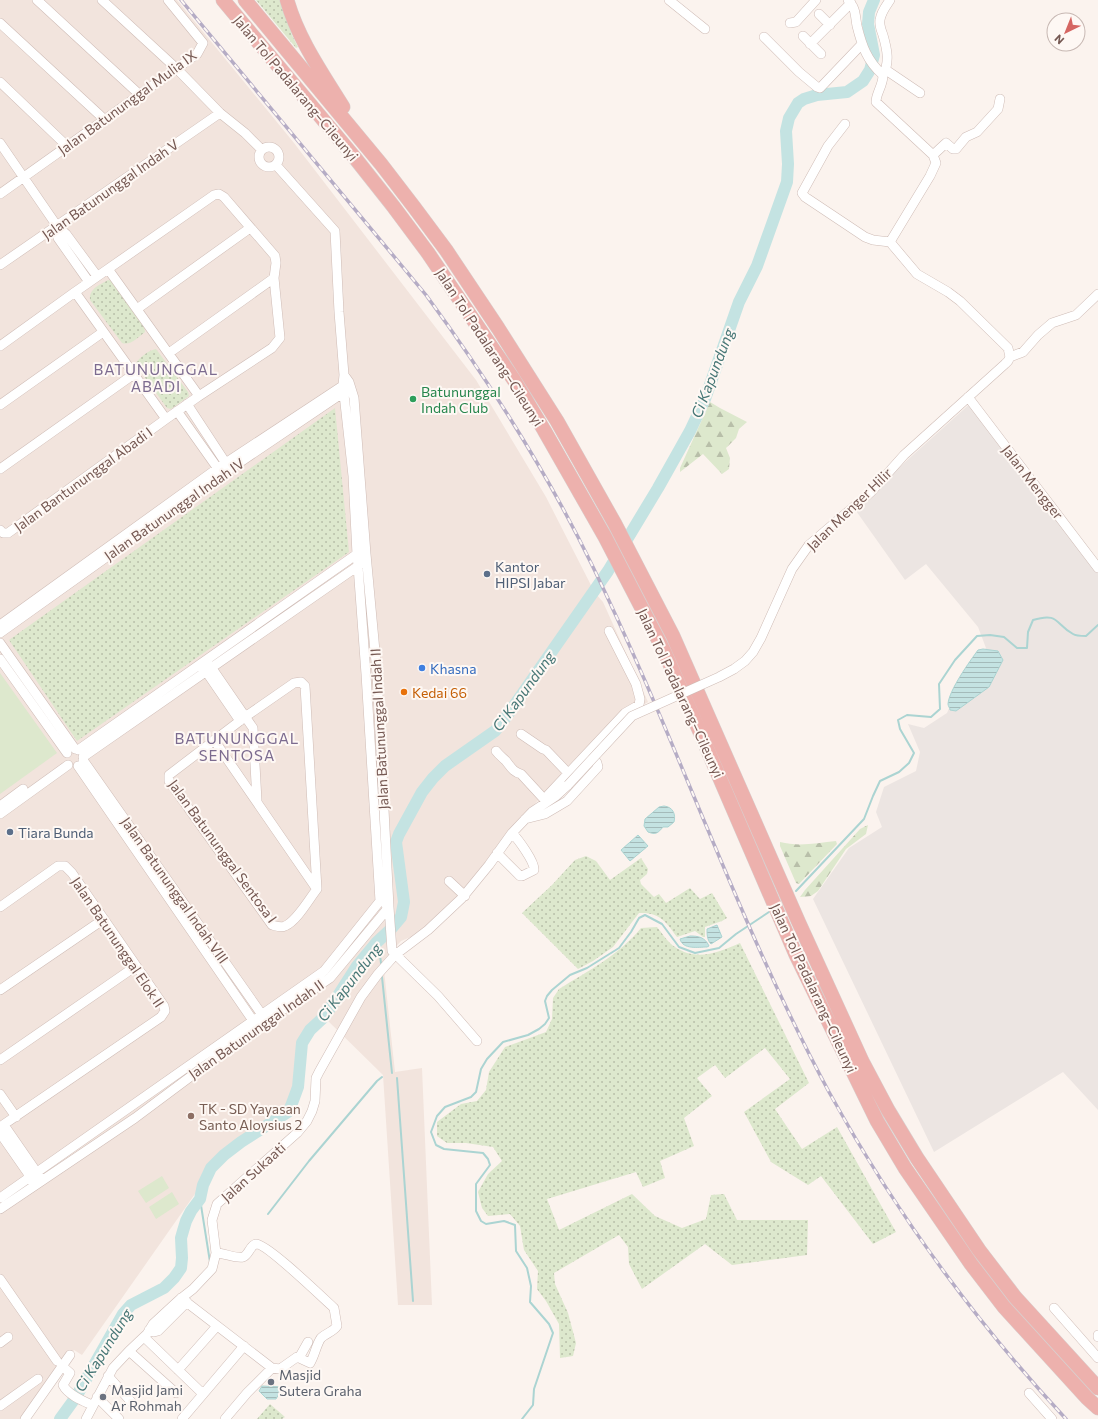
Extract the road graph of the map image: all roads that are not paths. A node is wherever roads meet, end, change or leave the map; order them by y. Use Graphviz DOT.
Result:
graph roads {
  1 [pos="37,0"];
  2 [pos="102,0"];
  3 [pos="168,0"];
  4 [pos="218,0"];
  5 [pos="223,0"];
  6 [pos="245,0"];
  7 [pos="287,0"];
  8 [pos="669,0"];
  9 [pos="816,0"];
  10 [pos="890,0"];
  11 [pos="850,2"];
  12 [pos="234,13"];
  13 [pos="819,14"];
  14 [pos="0,23"];
  15 [pos="790,23"];
  16 [pos="830,25"];
  17 [pos="706,29"];
  18 [pos="803,36"];
  19 [pos="764,37"];
  20 [pos="810,44"];
  21 [pos="862,44"];
  22 [pos="820,54"];
  23 [pos="177,69"];
  24 [pos="883,72"];
  25 [pos="0,82"];
  26 [pos="920,93"];
  27 [pos="140,95"];
  28 [pos="1000,99"];
  29 [pos="220,113"];
  30 [pos="106,120"];
  31 [pos="845,124"];
  32 [pos="0,143"];
  33 [pos="68,147"];
  34 [pos="262,150"];
  35 [pos="933,155"];
  36 [pos="381,164"];
  37 [pos="276,165"];
  38 [pos="24,178"];
  39 [pos="0,194"];
  40 [pos="57,226"];
  41 [pos="250,228"];
  42 [pos="890,242"];
  43 [pos="0,266"];
  44 [pos="108,269"];
  45 [pos="97,276"];
  46 [pos="274,278"];
  47 [pos="89,282"];
  48 [pos="75,292"];
  49 [pos="1098,294"];
  50 [pos="137,309"];
  51 [pos="103,332"];
  52 [pos="0,346"];
  53 [pos="169,354"];
  54 [pos="1010,357"];
  55 [pos="134,374"];
  56 [pos="346,385"];
  57 [pos="199,396"];
  58 [pos="968,397"];
  59 [pos="187,404"];
  60 [pos="0,405"];
  61 [pos="177,411"];
  62 [pos="166,419"];
  63 [pos="0,469"];
  64 [pos="224,469"];
  65 [pos="0,530"];
  66 [pos="363,556"];
  67 [pos="358,566"];
  68 [pos="1098,568"];
  69 [pos="0,625"];
  70 [pos="609,631"];
  71 [pos="0,632"];
  72 [pos="0,643"];
  73 [pos="0,659"];
  74 [pos="206,666"];
  75 [pos="243,719"];
  76 [pos="521,734"];
  77 [pos="214,740"];
  78 [pos="496,751"];
  79 [pos="589,752"];
  80 [pos="74,757"];
  81 [pos="568,773"];
  82 [pos="544,799"];
  83 [pos="257,801"];
  84 [pos="0,806"];
  85 [pos="0,814"];
  86 [pos="528,815"];
  87 [pos="512,833"];
  88 [pos="497,853"];
  89 [pos="449,881"];
  90 [pos="317,889"];
  91 [pos="465,896"];
  92 [pos="380,901"];
  93 [pos="0,907"];
  94 [pos="388,907"];
  95 [pos="104,918"];
  96 [pos="394,953"];
  97 [pos="136,966"];
  98 [pos="0,990"];
  99 [pos="264,1018"];
  100 [pos="255,1024"];
  101 [pos="477,1041"];
  102 [pos="0,1060"];
  103 [pos="0,1094"];
  104 [pos="16,1117"];
  105 [pos="1,1128"];
  106 [pos="36,1179"];
  107 [pos="0,1198"];
  108 [pos="0,1209"];
  109 [pos="216,1253"];
  110 [pos="0,1279"];
  111 [pos="186,1302"];
  112 [pos="1054,1308"];
  113 [pos="217,1326"];
  114 [pos="147,1334"];
  115 [pos="8,1337"];
  116 [pos="308,1342"];
  117 [pos="0,1343"];
  118 [pos="244,1346"];
  119 [pos="129,1351"];
  120 [pos="70,1355"];
  121 [pos="1097,1356"];
  122 [pos="298,1357"];
  123 [pos="59,1364"];
  124 [pos="272,1368"];
  125 [pos="178,1370"];
  126 [pos="108,1376"];
  127 [pos="38,1379"];
  128 [pos="1098,1388"];
  129 [pos="176,1393"];
  130 [pos="1029,1393"];
  131 [pos="203,1394"];
  132 [pos="92,1402"];
  133 [pos="134,1405"];
  134 [pos="0,1406"];
  135 [pos="1098,1408"];
  136 [pos="1048,1418"];
  137 [pos="25,1419"];
  138 [pos="86,1419"];
  139 [pos="119,1419"];
  140 [pos="182,1419"];
  141 [pos="225,1419"];
  1 -- 27 [label="street"];
  2 -- 23 [label="street"];
  3 -- 23 [label="street, Jalan Batununggal Mulia IX"];
  4 -- 12 [label="highway"];
  5 -- 12 [label="highway, Jalan Tol Padalarang–Cileunyi"];
  6 -- 36 [label="highway, Jalan Tol Padalarang–Cileunyi"];
  7 -- 36 [label="highway"];
  8 -- 17 [label="street"];
  9 -- 15 [label="street"];
  10 -- 24 [label="street"];
  11 -- 16 [label="street"];
  11 -- 21 [label="street"];
  12 -- 135 [label="highway, Jalan Tol Padalarang–Cileunyi"];
  13 -- 16 [label="street"];
  14 -- 30 [label="street"];
  16 -- 20 [label="street"];
  18 -- 20 [label="street"];
  19 -- 21 [label="street"];
  20 -- 22 [label="street"];
  21 -- 24 [label="street"];
  23 -- 27 [label="street, Jalan Batununggal Mulia IX"];
  23 -- 29 [label="street"];
  24 -- 26 [label="street"];
  24 -- 35 [label="street"];
  25 -- 33 [label="street"];
  27 -- 30 [label="street, Jalan Batununggal Mulia IX"];
  28 -- 35 [label="street"];
  29 -- 34 [label="street"];
  29 -- 40 [label="street, Jalan Batununggal Indah V"];
  30 -- 33 [label="street, Jalan Batununggal Mulia IX"];
  31 -- 42 [label="street"];
  32 -- 38 [label="street"];
  33 -- 38 [label="street, Jalan Batununggal Mulia IX"];
  34 -- 37 [label="street"];
  34 -- 37 [label="street"];
  35 -- 42 [label="street"];
  36 -- 128 [label="highway, Jalan Tol Padalarang–Cileunyi"];
  37 -- 56 [label="street, Jalan Batununggal Indah II"];
  38 -- 39 [label="street, Jalan Batununggal Mulia IX"];
  38 -- 40 [label="street"];
  40 -- 43 [label="street, Jalan Batununggal Indah V"];
  40 -- 45 [label="street"];
  40 -- 47 [label="street"];
  41 -- 44 [label="street"];
  41 -- 46 [label="street"];
  41 -- 50 [label="street"];
  42 -- 54 [label="street"];
  44 -- 45 [label="street"];
  44 -- 50 [label="street"];
  45 -- 47 [label="street"];
  46 -- 53 [label="street"];
  46 -- 57 [label="street"];
  47 -- 48 [label="street"];
  48 -- 51 [label="street"];
  48 -- 52 [label="street"];
  49 -- 54 [label="street, Jalan Menger Hilir"];
  50 -- 53 [label="street"];
  51 -- 55 [label="street"];
  51 -- 60 [label="street"];
  53 -- 57 [label="street"];
  54 -- 58 [label="street, Jalan Menger Hilir"];
  55 -- 62 [label="street"];
  55 -- 63 [label="street"];
  56 -- 64 [label="street, Jalan Batununggal Indah IV"];
  56 -- 66 [label="street, Jalan Batununggal Indah II"];
  57 -- 59 [label="street"];
  58 -- 68 [label="street, Jalan Mengger"];
  58 -- 86 [label="street, Jalan Menger Hilir, bridge"];
  59 -- 61 [label="street"];
  59 -- 64 [label="street"];
  61 -- 62 [label="street"];
  61 -- 64 [label="street"];
  62 -- 65 [label="street, Jalan Bantununggal Abadi I"];
  64 -- 69 [label="street, Jalan Batununggal Indah IV"];
  64 -- 71 [label="street, Jalan Batununggal Indah IV"];
  66 -- 67 [label="street"];
  66 -- 74 [label="street"];
  66 -- 94 [label="street, Jalan Batununggal Indah II"];
  67 -- 74 [label="street"];
  67 -- 92 [label="street, Jalan Batununggal Indah II"];
  70 -- 79 [label="street"];
  72 -- 80 [label="street, Jalan Batununggal Indah VIII"];
  73 -- 80 [label="street, Jalan Batununggal Indah VIII"];
  74 -- 75 [label="street"];
  74 -- 80 [label="street"];
  75 -- 77 [label="street"];
  75 -- 83 [label="street"];
  75 -- 90 [label="street"];
  76 -- 81 [label="street"];
  77 -- 83 [label="street"];
  77 -- 90 [label="street, Jalan Batununggal Sentosa I"];
  78 -- 82 [label="street"];
  79 -- 81 [label="street"];
  79 -- 86 [label="street"];
  80 -- 84 [label="street"];
  80 -- 85 [label="street"];
  80 -- 99 [label="street, Jalan Batununggal Indah VIII"];
  80 -- 100 [label="street, Jalan Batununggal Indah VIII"];
  81 -- 82 [label="street"];
  82 -- 86 [label="street"];
  83 -- 90 [label="street"];
  86 -- 87 [label="street, Jalan Sukaati"];
  87 -- 88 [label="street, Jalan Sukaati"];
  87 -- 88 [label="street"];
  88 -- 91 [label="street, Jalan Sukaati"];
  89 -- 91 [label="street"];
  91 -- 96 [label="street, Jalan Sukaati"];
  92 -- 94 [label="street"];
  92 -- 99 [label="street, Jalan Batununggal Indah II"];
  93 -- 95 [label="street, Jalan Batununggal Elok II"];
  94 -- 96 [label="street"];
  94 -- 99 [label="street, Jalan Batununggal Indah II"];
  95 -- 97 [label="street, Jalan Batununggal Elok II"];
  95 -- 98 [label="street"];
  96 -- 101 [label="street"];
  96 -- 109 [label="street, Jalan Sukaati"];
  97 -- 102 [label="street"];
  97 -- 104 [label="street, Jalan Batununggal Elok II"];
  99 -- 100 [label="street, Jalan Batununggal Indah II"];
  100 -- 106 [label="street, Jalan Batununggal Indah II"];
  103 -- 104 [label="street"];
  104 -- 105 [label="street"];
  105 -- 106 [label="street"];
  106 -- 107 [label="street, Jalan Batununggal Indah II"];
  106 -- 108 [label="street, Jalan Batununggal Indah II"];
  109 -- 111 [label="street, Jalan Sukaati"];
  109 -- 122 [label="street"];
  110 -- 123 [label="street"];
  111 -- 113 [label="street"];
  111 -- 114 [label="street, Jalan Sukaati"];
  112 -- 121 [label="street"];
  113 -- 118 [label="street"];
  113 -- 125 [label="street"];
  114 -- 119 [label="street, Jalan Sukaati"];
  114 -- 125 [label="street"];
  115 -- 117 [label="street"];
  116 -- 122 [label="street"];
  118 -- 124 [label="street"];
  118 -- 131 [label="street"];
  119 -- 126 [label="street, Jalan Sukaati"];
  119 -- 129 [label="street"];
  120 -- 123 [label="street"];
  122 -- 124 [label="street"];
  123 -- 132 [label="street"];
  123 -- 137 [label="street"];
  124 -- 141 [label="street"];
  125 -- 131 [label="street"];
  126 -- 132 [label="street, Jalan Sukaati"];
  126 -- 133 [label="street"];
  127 -- 134 [label="street"];
  130 -- 136 [label="street"];
  131 -- 140 [label="street"];
  132 -- 138 [label="street, Jalan Sukaati"];
  132 -- 139 [label="street"];
}
